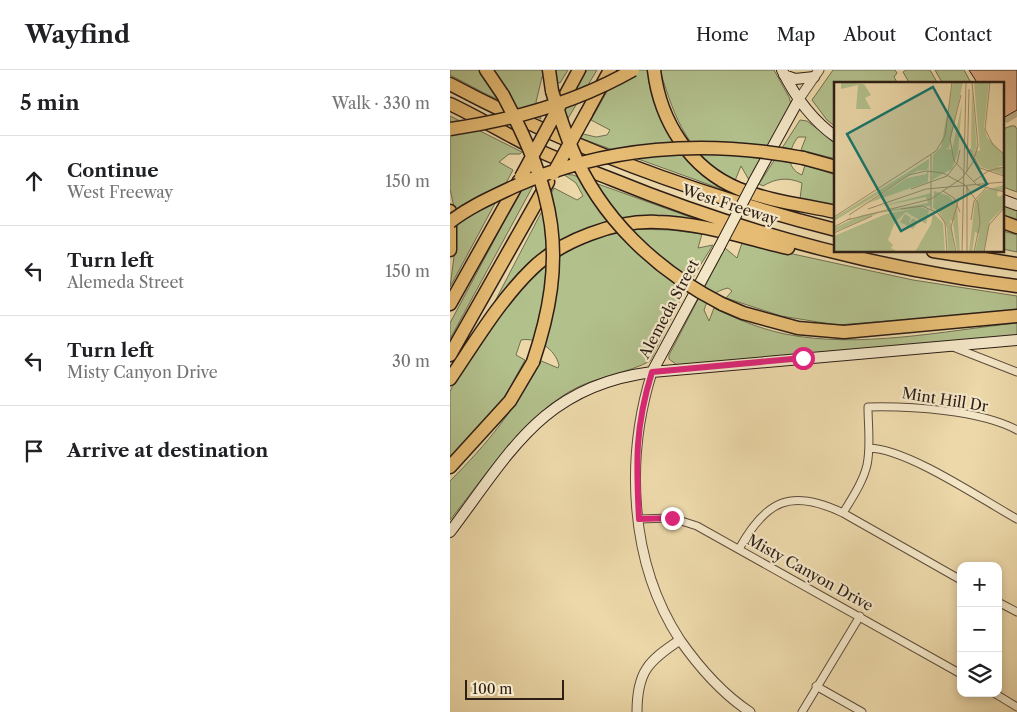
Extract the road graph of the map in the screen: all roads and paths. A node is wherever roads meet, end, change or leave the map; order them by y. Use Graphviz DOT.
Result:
graph roads {
  1 [pos="486,70"];
  2 [pos="549,70"];
  3 [pos="579,70"];
  4 [pos="610,70"];
  5 [pos="633,70"];
  6 [pos="654,70"];
  7 [pos="783,72"];
  8 [pos="816,73"];
  9 [pos="450,84"];
  10 [pos="799,99"];
  11 [pos="450,104"];
  12 [pos="450,129"];
  13 [pos="834,135"];
  14 [pos="834,166"];
  15 [pos="1004,200"];
  16 [pos="1017,205"];
  17 [pos="450,211"];
  18 [pos="834,212"];
  19 [pos="450,222"];
  20 [pos="1004,222"];
  21 [pos="1017,227"];
  22 [pos="834,230"];
  23 [pos="450,250"];
  24 [pos="940,252"];
  25 [pos="988,252"];
  26 [pos="848,256"];
  27 [pos="1017,263"];
  28 [pos="1017,286"];
  29 [pos="450,304"];
  30 [pos="1017,316"];
  31 [pos="1017,340"];
  32 [pos="950,346"];
  33 [pos="450,355"];
  34 [pos="652,372"];
  35 [pos="1017,372"];
  36 [pos="450,379"];
  37 [pos="1017,430"];
  38 [pos="869,448"];
  39 [pos="450,467"];
  40 [pos="843,513"];
  41 [pos="639,519"];
  42 [pos="1017,519"];
  43 [pos="450,532"];
  44 [pos="739,549"];
  45 [pos="957,578"];
  46 [pos="1002,604"];
  47 [pos="1017,612"];
  48 [pos="860,616"];
  49 [pos="680,640"];
  50 [pos="957,672"];
  51 [pos="816,686"];
  52 [pos="1001,697"];
  53 [pos="1017,707"];
  54 [pos="637,712"];
  55 [pos="750,712"];
  56 [pos="802,712"];
  57 [pos="862,712"];
  1 -- 39 [label="highway, bridge"];
  2 -- 30 [label="highway, bridge"];
  3 -- 29 [label="highway, bridge"];
  4 -- 33 [label="highway, bridge"];
  5 -- 12 [label="highway, bridge"];
  6 -- 18 [label="highway"];
  7 -- 8 [label="main road"];
  7 -- 10 [label="main road"];
  8 -- 10 [label="street, Alemeda Street"];
  9 -- 22 [label="highway, West Freeway"];
  10 -- 13 [label="main road"];
  10 -- 34 [label="main road, Alemeda Street, bridge"];
  11 -- 26 [label="highway, West Freeway"];
  14 -- 19 [label="highway, bridge"];
  15 -- 16 [label="main road"];
  17 -- 23 [label="highway"];
  20 -- 21 [label="highway"];
  24 -- 27 [label="highway"];
  25 -- 27 [label="highway"];
  26 -- 28 [label="highway, West Freeway"];
  26 -- 36 [label="highway"];
  31 -- 32 [label="main road"];
  32 -- 34 [label="main road"];
  32 -- 35 [label="street"];
  34 -- 41 [label="street, Alemeda Street"];
  34 -- 43 [label="main road"];
  37 -- 38 [label="street, Mint Hill Dr"];
  38 -- 40 [label="street"];
  38 -- 42 [label="street"];
  40 -- 44 [label="street"];
  40 -- 45 [label="street"];
  41 -- 44 [label="street, Misty Canyon Drive"];
  41 -- 49 [label="street, Alemeda Street"];
  44 -- 48 [label="street, Misty Canyon Drive"];
  46 -- 47 [label="street"];
  48 -- 50 [label="street, Misty Canyon Drive"];
  48 -- 51 [label="street"];
  49 -- 54 [label="street"];
  49 -- 55 [label="street, Alemeda Street"];
  51 -- 56 [label="street"];
  51 -- 57 [label="street"];
  52 -- 53 [label="street"];
}
